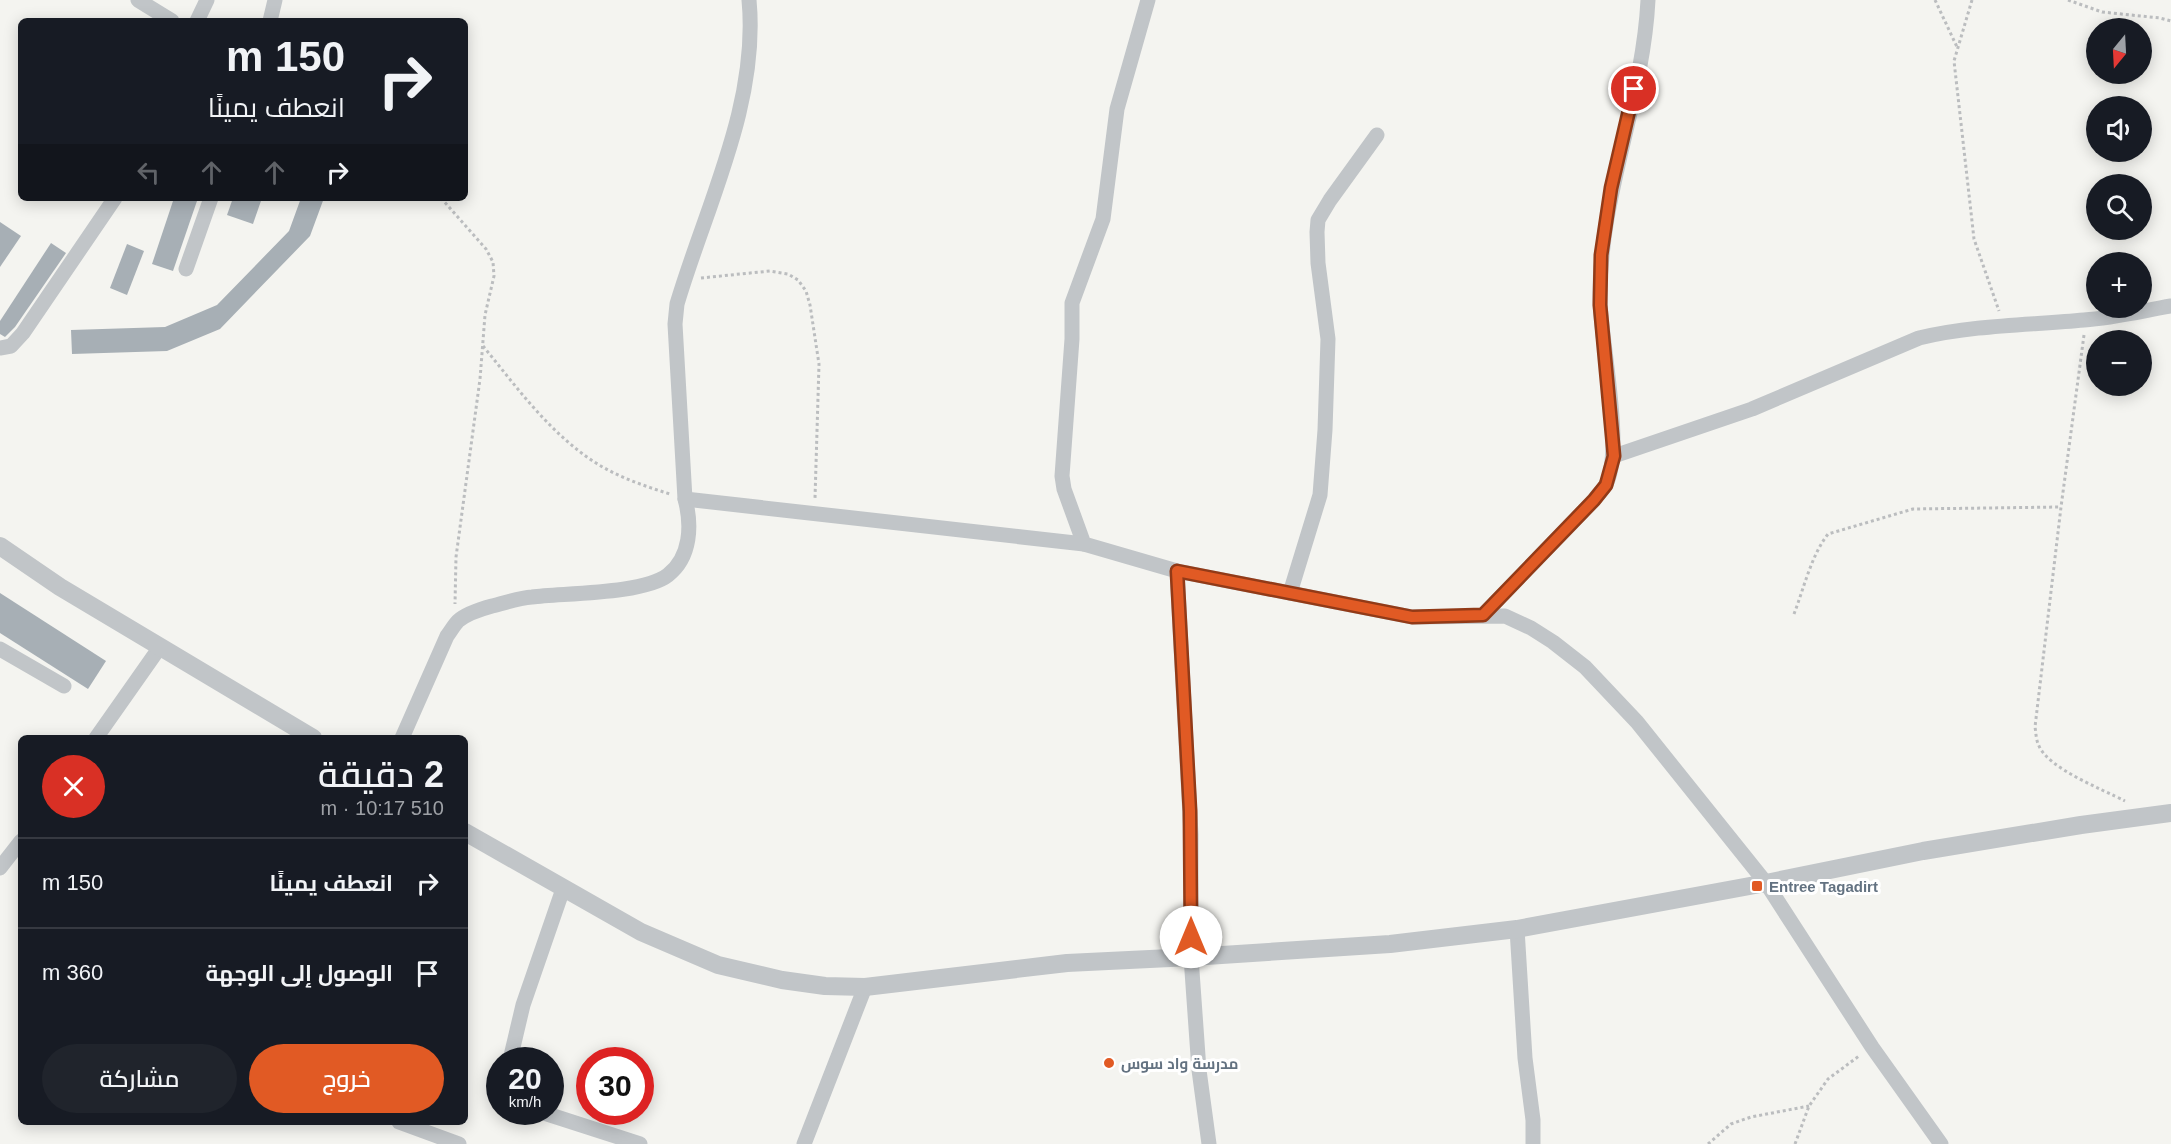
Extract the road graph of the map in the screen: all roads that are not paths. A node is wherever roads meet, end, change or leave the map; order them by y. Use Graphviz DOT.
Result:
graph roads {
  1 [pos="138,0"];
  2 [pos="207,0"];
  3 [pos="275,0"];
  4 [pos="749,0"];
  5 [pos="1148,0"];
  6 [pos="1648,0"];
  7 [pos="167,18"];
  8 [pos="198,18"];
  9 [pos="271,18"];
  10 [pos="1377,135"];
  11 [pos="113,201"];
  12 [pos="210,201"];
  13 [pos="186,269"];
  14 [pos="2171,306"];
  15 [pos="0,348"];
  16 [pos="1614,456"];
  17 [pos="686,499"];
  18 [pos="1084,544"];
  19 [pos="0,546"];
  20 [pos="1177,571"];
  21 [pos="1290,593"];
  22 [pos="1483,615"];
  23 [pos="160,647"];
  24 [pos="0,649"];
  25 [pos="64,686"];
  26 [pos="98,735"];
  27 [pos="308,735"];
  28 [pos="403,735"];
  29 [pos="2162,814"];
  30 [pos="468,834"];
  31 [pos="18,845"];
  32 [pos="0,868"];
  33 [pos="1766,884"];
  34 [pos="564,888"];
  35 [pos="1517,929"];
  36 [pos="1191,957"];
  37 [pos="865,987"];
  38 [pos="513,1047"];
  39 [pos="564,1119"];
  40 [pos="407,1125"];
  41 [pos="459,1144"];
  42 [pos="640,1144"];
  43 [pos="804,1144"];
  44 [pos="1209,1144"];
  45 [pos="1533,1144"];
  46 [pos="1941,1144"];
  1 -- 7 [label="street"];
  2 -- 8 [label="street"];
  3 -- 9 [label="street"];
  4 -- 17 [label="street"];
  5 -- 18 [label="street"];
  6 -- 16 [label="street"];
  10 -- 21 [label="street"];
  11 -- 15 [label="street"];
  12 -- 13 [label="street"];
  14 -- 16 [label="street"];
  16 -- 22 [label="street"];
  17 -- 18 [label="street"];
  17 -- 28 [label="street"];
  18 -- 20 [label="street"];
  19 -- 23 [label="street"];
  20 -- 21 [label="street"];
  20 -- 36 [label="street"];
  21 -- 22 [label="street"];
  22 -- 33 [label="street"];
  23 -- 26 [label="street"];
  23 -- 27 [label="street"];
  24 -- 25 [label="street"];
  29 -- 33 [label="street"];
  30 -- 34 [label="street"];
  31 -- 32 [label="street"];
  33 -- 35 [label="street"];
  33 -- 46 [label="street"];
  34 -- 37 [label="street"];
  34 -- 38 [label="street"];
  35 -- 36 [label="street"];
  35 -- 45 [label="street"];
  36 -- 37 [label="street"];
  36 -- 44 [label="street"];
  37 -- 43 [label="street"];
  39 -- 42 [label="street"];
  40 -- 41 [label="street"];
}
